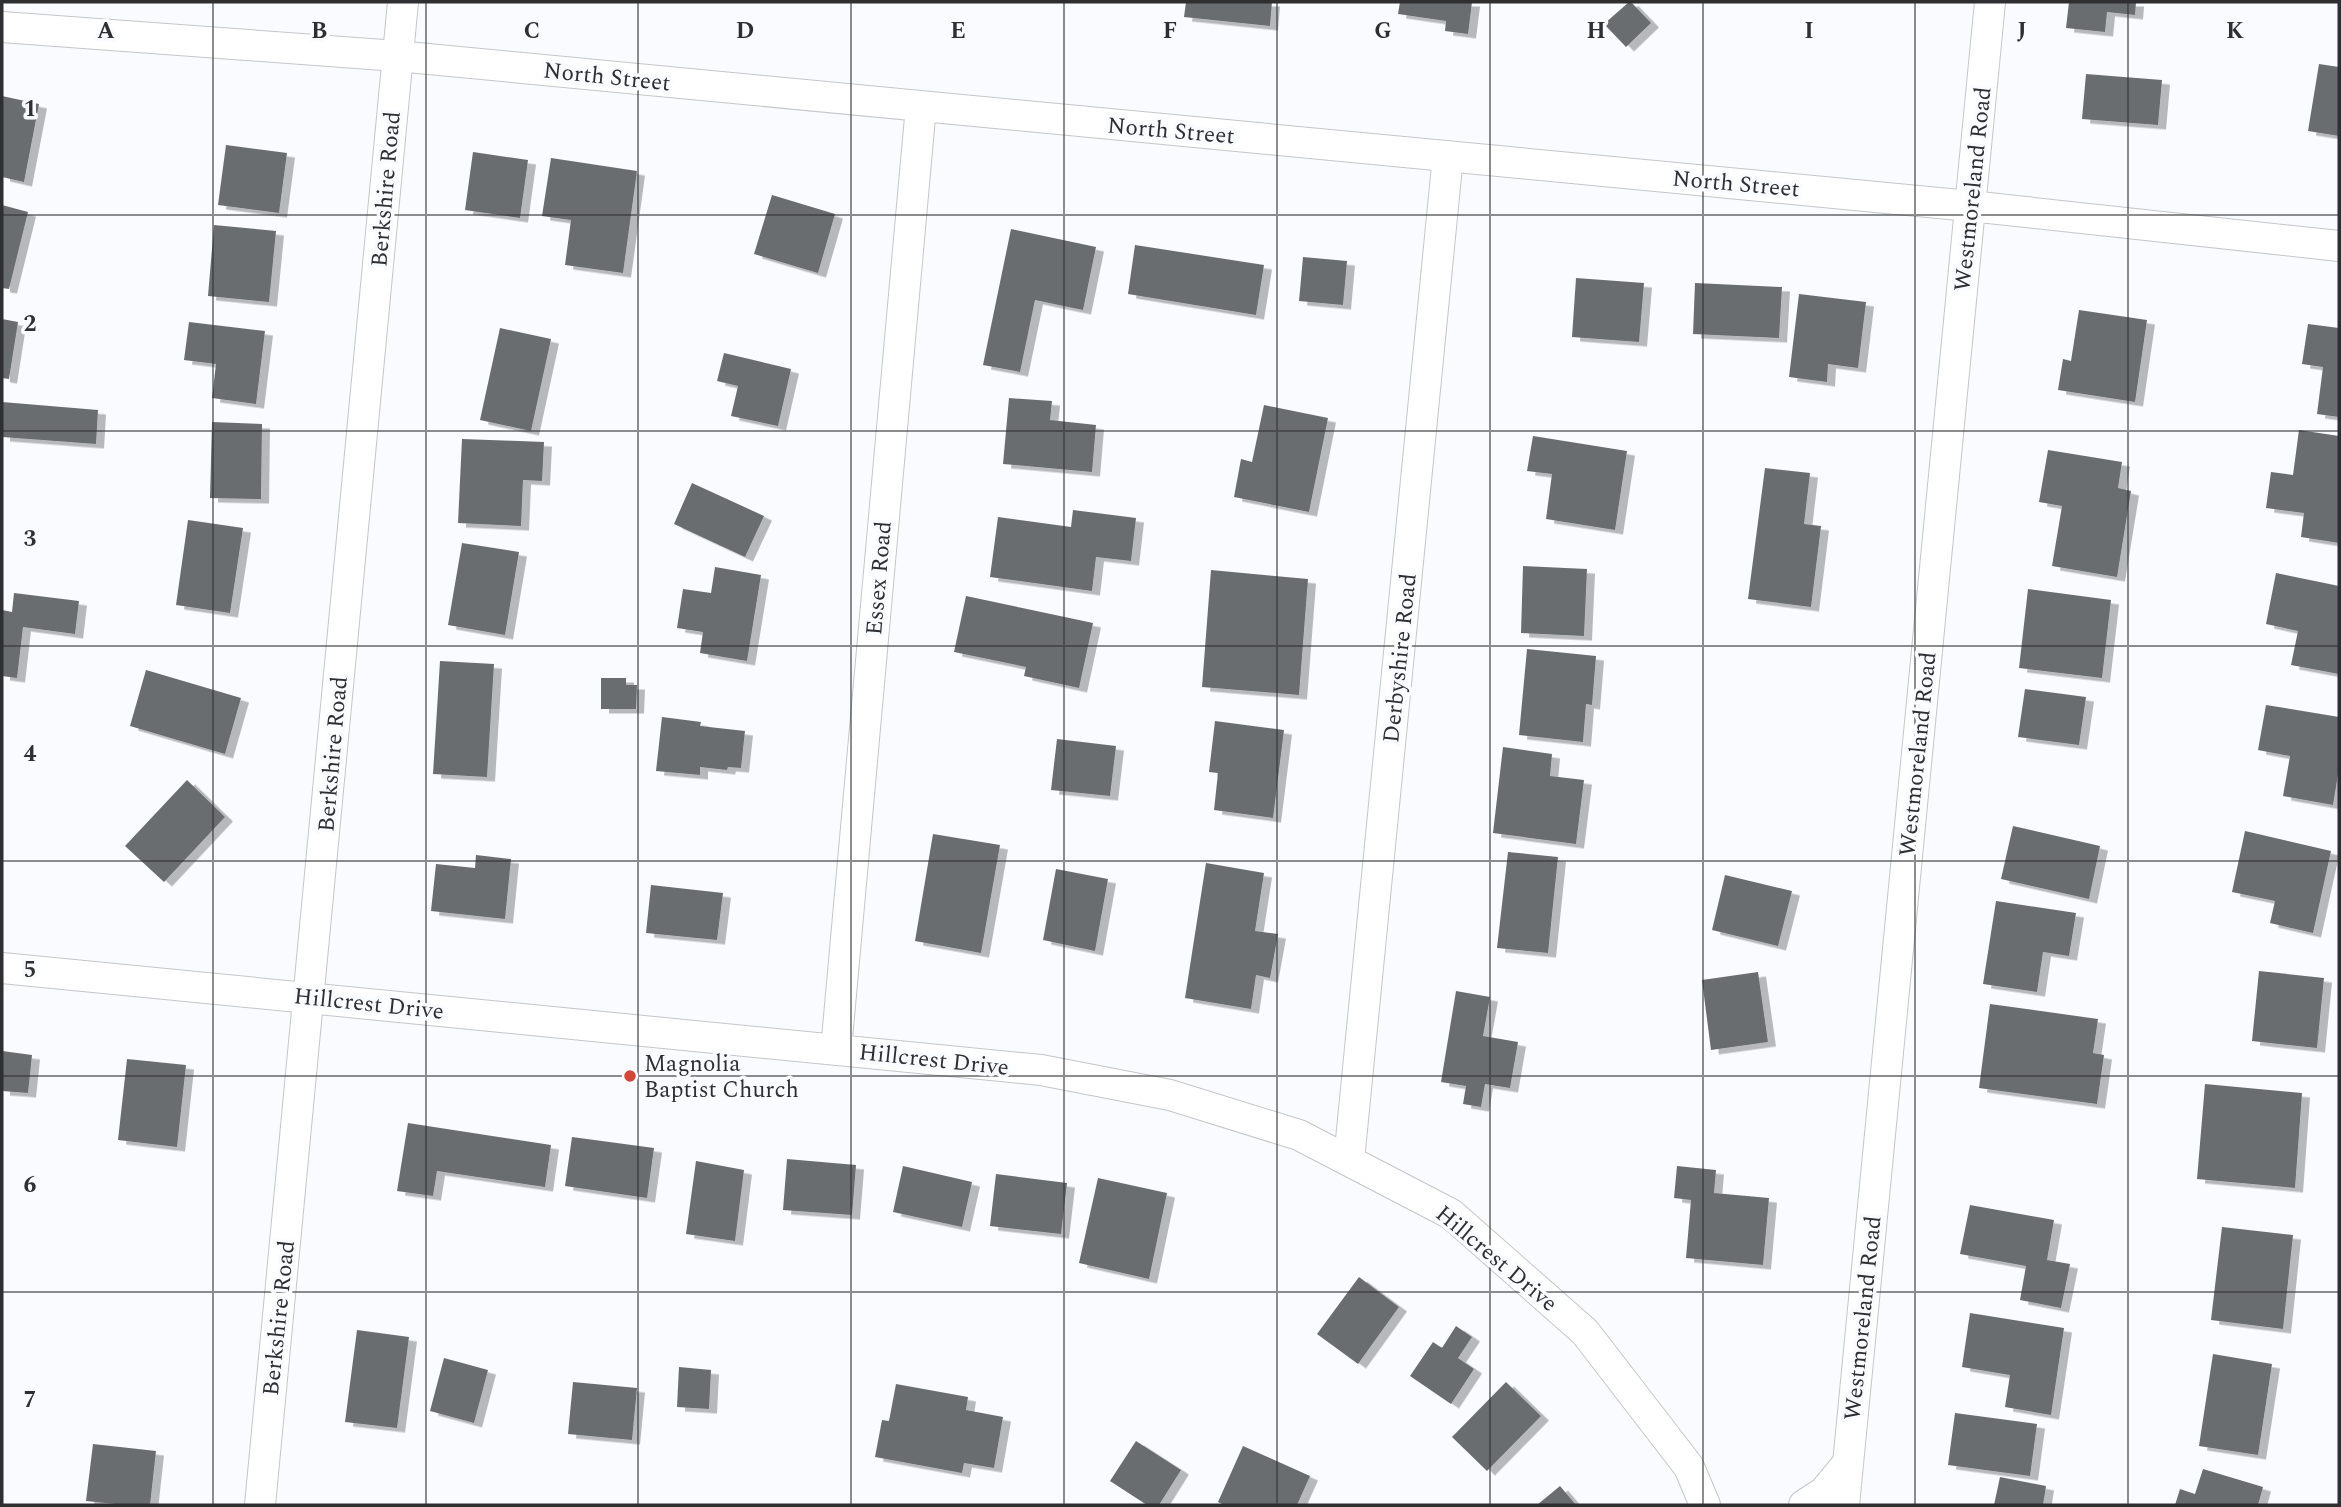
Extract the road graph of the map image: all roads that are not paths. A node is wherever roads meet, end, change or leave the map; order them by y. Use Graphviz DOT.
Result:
graph roads {
  1 [pos="403,2"];
  2 [pos="1990,2"];
  3 [pos="2,27"];
  4 [pos="397,56"];
  5 [pos="921,106"];
  6 [pos="1448,156"];
  7 [pos="1970,206"];
  8 [pos="2339,246"];
  9 [pos="2,968"];
  10 [pos="309,997"];
  11 [pos="836,1050"];
  12 [pos="1349,1160"];
  13 [pos="1847,1463"];
  14 [pos="260,1505"];
  15 [pos="1705,1505"];
  16 [pos="1804,1505"];
  17 [pos="1844,1505"];
  1 -- 4 [label="street, Berkshire Road"];
  2 -- 7 [label="street, Westmoreland Road"];
  3 -- 4 [label="street, North Street"];
  4 -- 5 [label="street, North Street"];
  4 -- 10 [label="street, Berkshire Road"];
  5 -- 6 [label="street, North Street"];
  5 -- 11 [label="street, Essex Road"];
  6 -- 7 [label="street, North Street"];
  6 -- 12 [label="street, Derbyshire Road"];
  7 -- 8 [label="street, North Street"];
  7 -- 13 [label="street, Westmoreland Road"];
  9 -- 10 [label="street, Hillcrest Drive"];
  10 -- 11 [label="street, Hillcrest Drive"];
  10 -- 14 [label="street, Berkshire Road"];
  11 -- 12 [label="street, Hillcrest Drive"];
  12 -- 15 [label="street, Hillcrest Drive"];
  13 -- 16 [label="street"];
  13 -- 17 [label="street, Westmoreland Road"];
}
